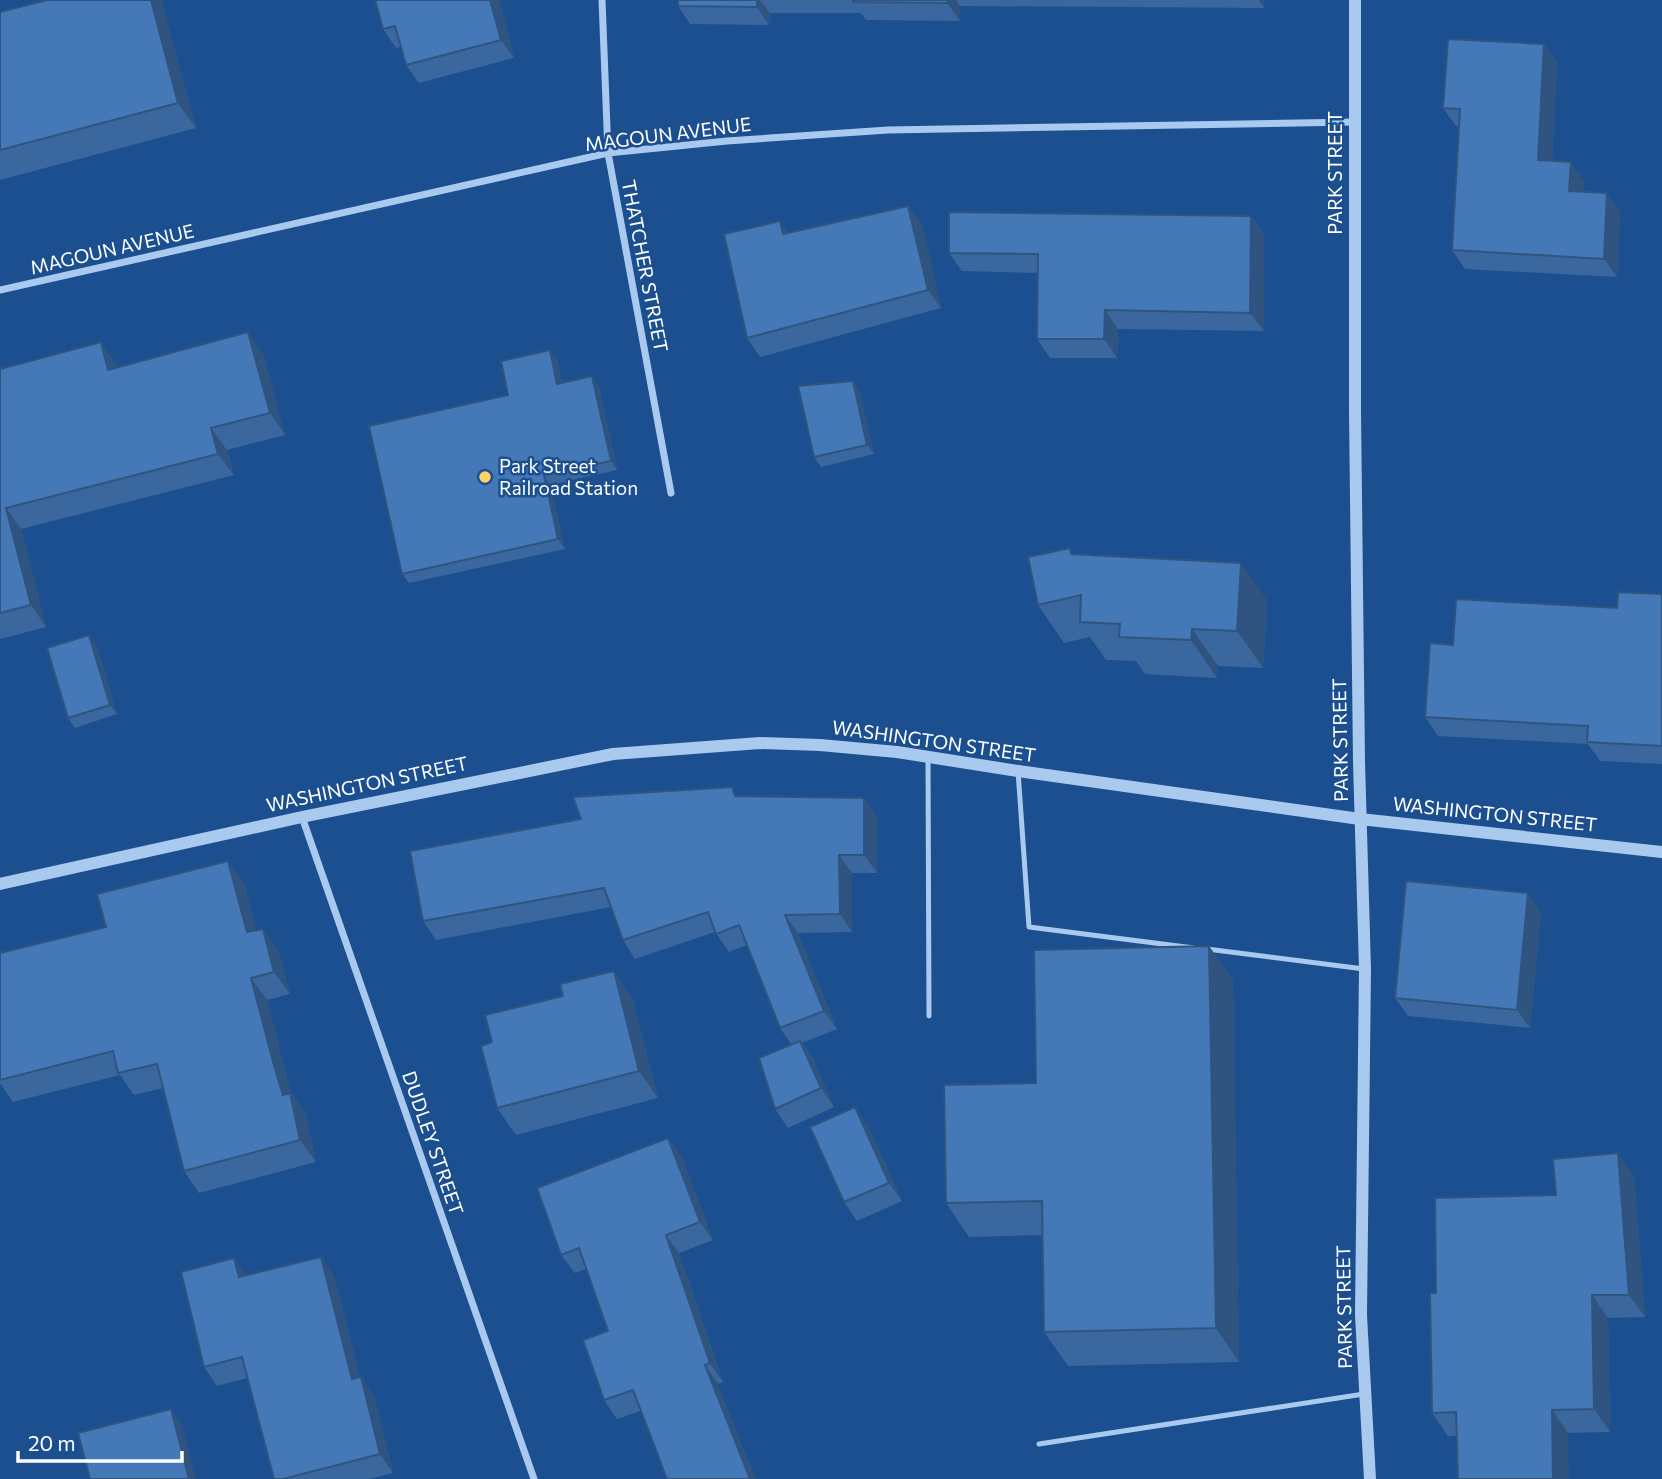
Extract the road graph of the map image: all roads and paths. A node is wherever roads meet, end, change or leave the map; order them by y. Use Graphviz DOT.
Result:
graph roads {
  1 [pos="603,0"];
  2 [pos="1355,0"];
  3 [pos="1354,122"];
  4 [pos="608,153"];
  5 [pos="0,290"];
  6 [pos="671,493"];
  7 [pos="928,757"];
  8 [pos="1018,771"];
  9 [pos="302,817"];
  10 [pos="1360,819"];
  11 [pos="1662,852"];
  12 [pos="0,884"];
  13 [pos="1365,969"];
  14 [pos="929,1016"];
  15 [pos="1365,1394"];
  16 [pos="1039,1444"];
  17 [pos="534,1479"];
  18 [pos="1370,1479"];
  1 -- 4 [label="street, THATCHER STREET"];
  2 -- 3 [label="street, PARK STREET"];
  3 -- 4 [label="street, MAGOUN AVENUE"];
  3 -- 10 [label="street, PARK STREET"];
  4 -- 5 [label="street, MAGOUN AVENUE"];
  4 -- 6 [label="street, THATCHER STREET"];
  7 -- 8 [label="street, WASHINGTON STREET"];
  7 -- 9 [label="street, WASHINGTON STREET"];
  7 -- 14 [label="lane"];
  8 -- 10 [label="street, WASHINGTON STREET"];
  8 -- 13 [label="lane"];
  9 -- 12 [label="street, WASHINGTON STREET"];
  9 -- 17 [label="street, DUDLEY STREET"];
  10 -- 11 [label="street, WASHINGTON STREET"];
  10 -- 13 [label="street, PARK STREET"];
  13 -- 15 [label="street, PARK STREET"];
  15 -- 16 [label="lane"];
  15 -- 18 [label="street, PARK STREET"];
}
